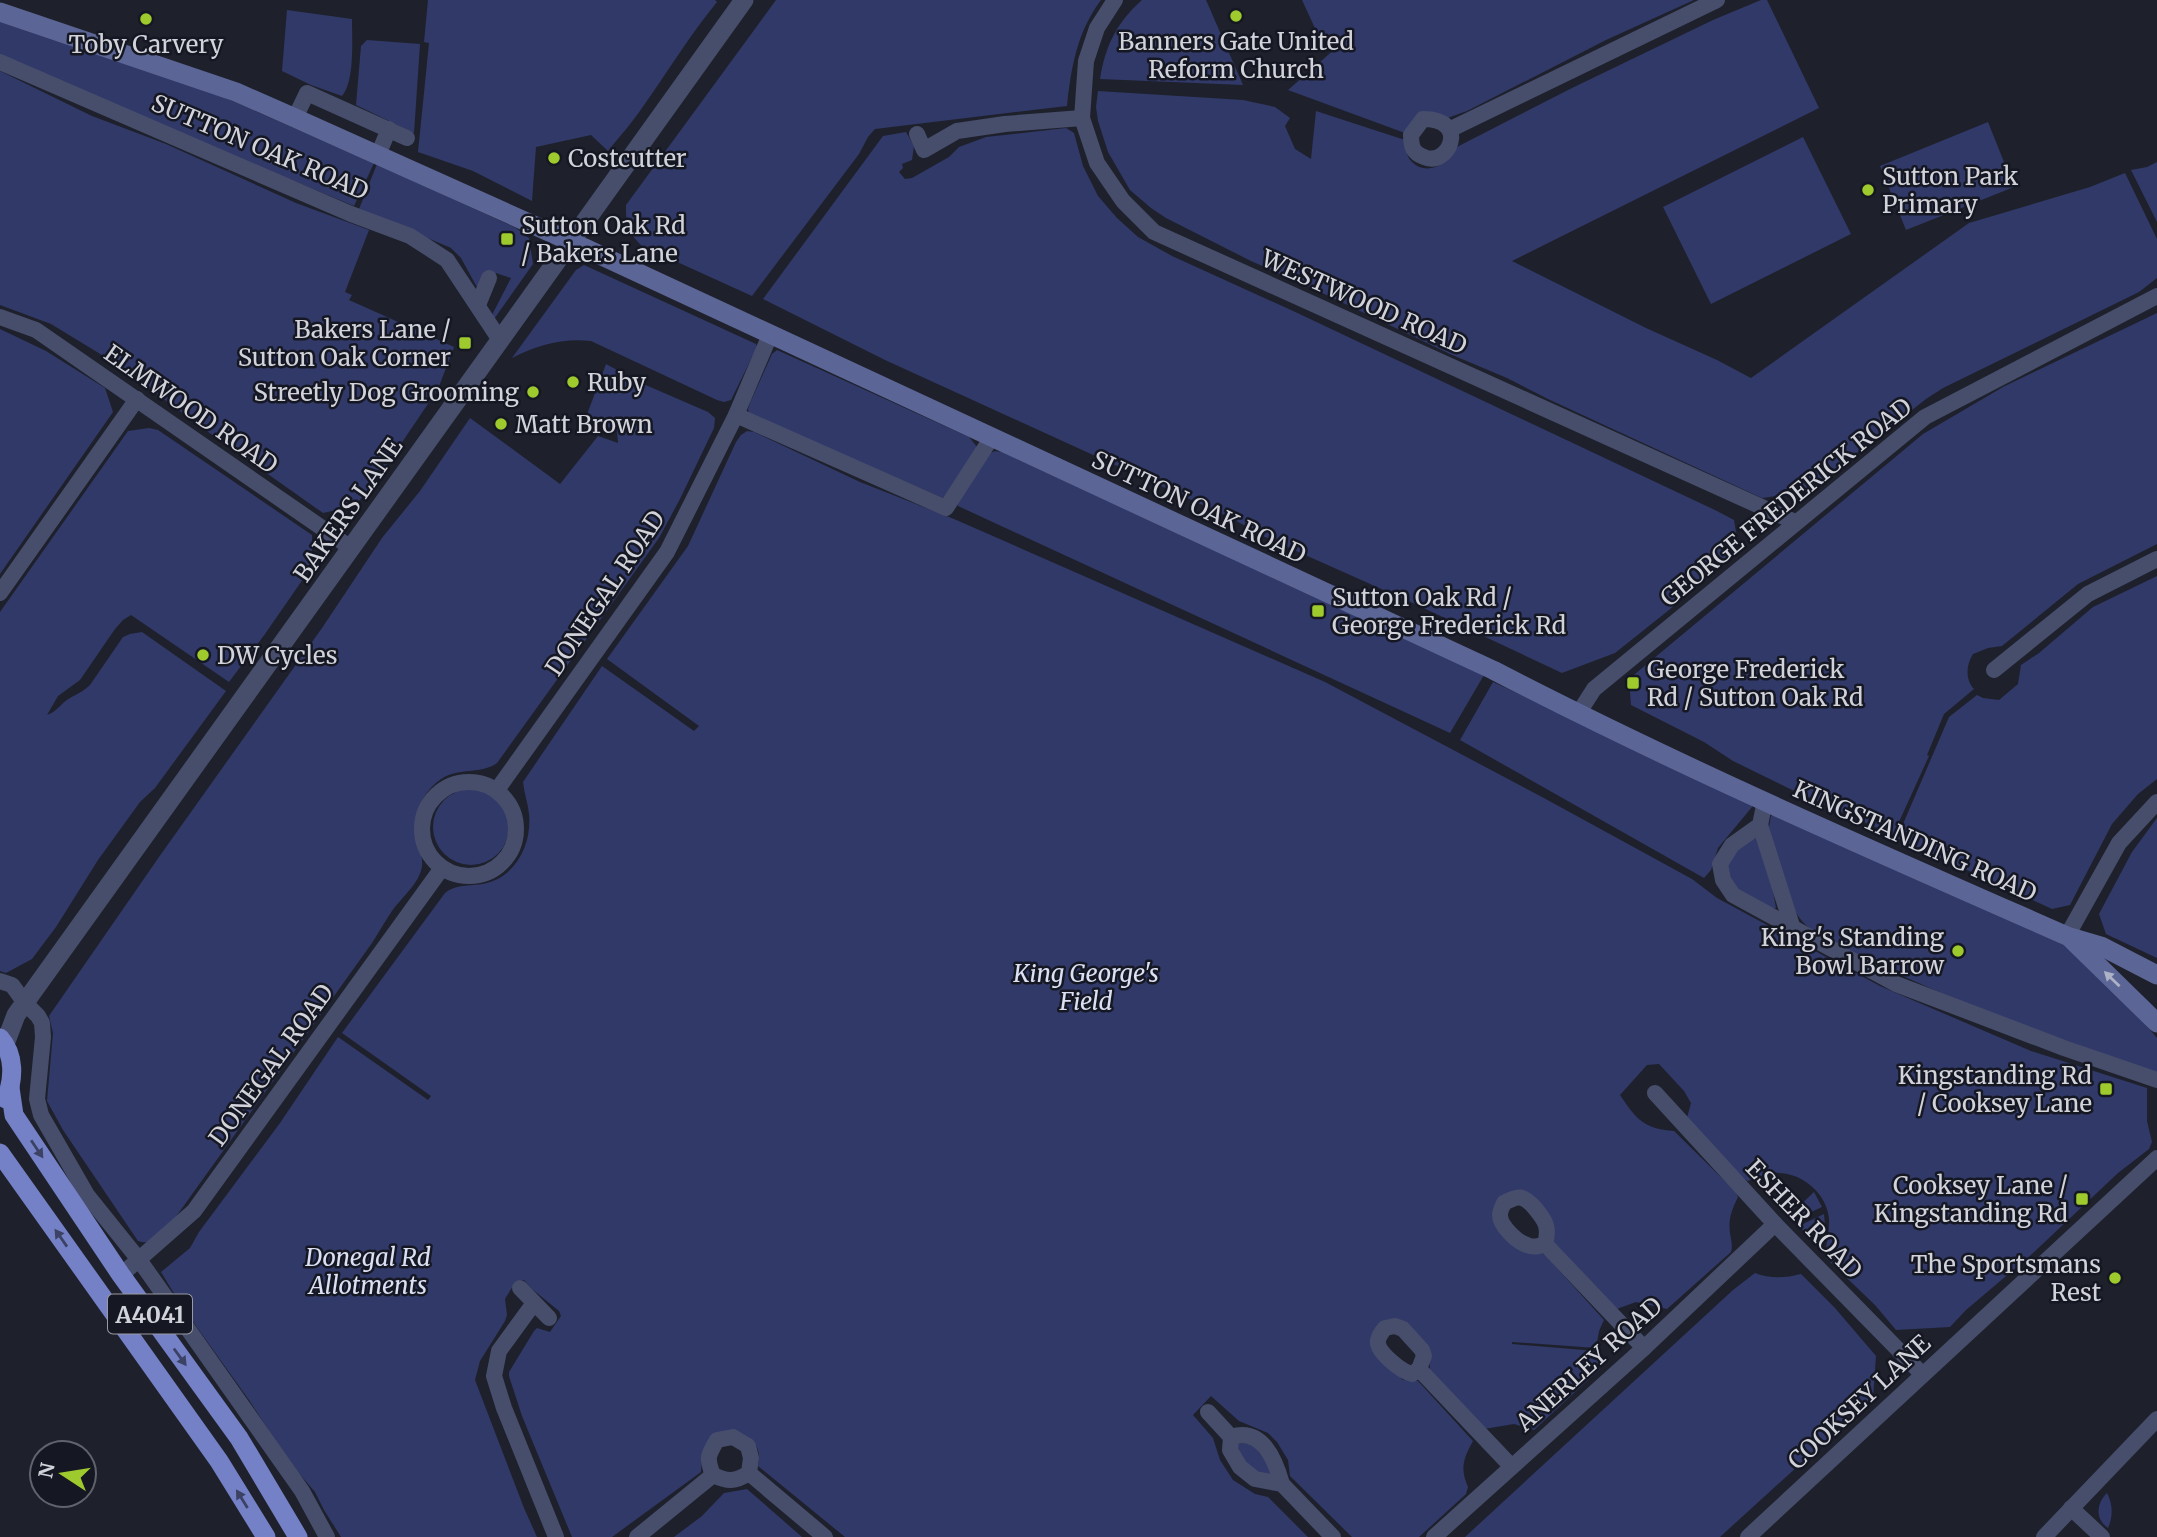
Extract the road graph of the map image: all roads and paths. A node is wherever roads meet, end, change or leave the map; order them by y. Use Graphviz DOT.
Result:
graph roads {
  1 [pos="744,0"];
  2 [pos="1115,0"];
  3 [pos="1717,0"];
  4 [pos="0,12"];
  5 [pos="0,62"];
  6 [pos="295,118"];
  7 [pos="1082,118"];
  8 [pos="389,129"];
  9 [pos="1451,129"];
  10 [pos="917,134"];
  11 [pos="407,138"];
  12 [pos="378,155"];
  13 [pos="571,242"];
  14 [pos="489,278"];
  15 [pos="2157,296"];
  16 [pos="478,305"];
  17 [pos="0,317"];
  18 [pos="770,335"];
  19 [pos="500,340"];
  20 [pos="137,399"];
  21 [pos="736,415"];
  22 [pos="992,437"];
  23 [pos="1795,522"];
  24 [pos="351,548"];
  25 [pos="2157,559"];
  26 [pos="0,593"];
  27 [pos="1994,670"];
  28 [pos="1578,714"];
  29 [pos="496,790"];
  30 [pos="1765,801"];
  31 [pos="2157,802"];
  32 [pos="1760,825"];
  33 [pos="442,868"];
  34 [pos="1793,929"];
  35 [pos="2067,936"];
  36 [pos="2157,975"];
  37 [pos="0,981"];
  38 [pos="14,1013"];
  39 [pos="2157,1023"];
  40 [pos="3,1041"];
  41 [pos="2157,1080"];
  42 [pos="10,1088"];
  43 [pos="1655,1093"];
  44 [pos="0,1109"];
  45 [pos="0,1153"];
  46 [pos="2157,1158"];
  47 [pos="1775,1224"];
  48 [pos="1545,1244"];
  49 [pos="140,1261"];
  50 [pos="121,1275"];
  51 [pos="520,1288"];
  52 [pos="100,1294"];
  53 [pos="534,1303"];
  54 [pos="549,1318"];
  55 [pos="1644,1348"];
  56 [pos="1419,1369"];
  57 [pos="1923,1374"];
  58 [pos="1208,1412"];
  59 [pos="2157,1419"];
  60 [pos="1231,1437"];
  61 [pos="1511,1466"];
  62 [pos="749,1473"];
  63 [pos="713,1475"];
  64 [pos="1282,1484"];
  65 [pos="2071,1508"];
  66 [pos="265,1537"];
  67 [pos="298,1537"];
  68 [pos="327,1537"];
  69 [pos="556,1537"];
  70 [pos="637,1537"];
  71 [pos="825,1537"];
  72 [pos="1333,1537"];
  73 [pos="1434,1537"];
  74 [pos="1748,1537"];
  75 [pos="2045,1537"];
  76 [pos="2102,1537"];
  1 -- 13 [label="street, BAKERS LANE"];
  2 -- 7 [label="street, WESTWOOD ROAD"];
  3 -- 9 [label="street"];
  4 -- 6 [label="main road, SUTTON OAK ROAD"];
  5 -- 16 [label="street, SUTTON OAK ROAD"];
  6 -- 8 [label="street, SUTTON OAK ROAD"];
  6 -- 12 [label="main road, SUTTON OAK ROAD"];
  7 -- 10 [label="street"];
  7 -- 23 [label="street, WESTWOOD ROAD"];
  8 -- 11 [label="street, SUTTON OAK ROAD"];
  8 -- 12 [label="street, SUTTON OAK ROAD"];
  12 -- 13 [label="main road, SUTTON OAK ROAD"];
  13 -- 18 [label="main road, SUTTON OAK ROAD"];
  13 -- 19 [label="street, BAKERS LANE"];
  14 -- 16 [label="street"];
  15 -- 23 [label="street, GEORGE FREDERICK ROAD"];
  16 -- 19 [label="street, SUTTON OAK ROAD"];
  17 -- 20 [label="street, ELMWOOD ROAD"];
  18 -- 21 [label="street, DONEGAL ROAD"];
  18 -- 22 [label="main road, SUTTON OAK ROAD"];
  19 -- 24 [label="street, BAKERS LANE"];
  20 -- 24 [label="street, ELMWOOD ROAD"];
  20 -- 26 [label="street"];
  21 -- 22 [label="street"];
  21 -- 29 [label="street, DONEGAL ROAD"];
  22 -- 28 [label="main road, SUTTON OAK ROAD"];
  23 -- 28 [label="street, GEORGE FREDERICK ROAD"];
  24 -- 38 [label="street, BAKERS LANE"];
  25 -- 27 [label="street"];
  28 -- 30 [label="main road, SUTTON OAK ROAD"];
  29 -- 33 [label="street"];
  29 -- 33 [label="street"];
  30 -- 32 [label="street, KINGSTANDING ROAD"];
  30 -- 35 [label="main road, KINGSTANDING ROAD"];
  31 -- 35 [label="street"];
  32 -- 34 [label="street, KINGSTANDING ROAD"];
  32 -- 34 [label="street"];
  33 -- 49 [label="street, DONEGAL ROAD"];
  34 -- 41 [label="street"];
  35 -- 36 [label="main road, KINGSTANDING ROAD"];
  39 -- 35 [label="main road, KINGSTANDING ROAD, one-way"];
  37 -- 38 [label="street"];
  38 -- 40 [label="street, BAKERS LANE"];
  38 -- 49 [label="street"];
  40 -- 42 [label="highway"];
  42 -- 44 [label="highway"];
  42 -- 50 [label="highway, A4041, one-way"];
  43 -- 47 [label="street, ESHER ROAD"];
  52 -- 45 [label="highway, A4041, one-way"];
  46 -- 57 [label="street, COOKSEY LANE"];
  47 -- 55 [label="street, ANERLEY ROAD"];
  47 -- 57 [label="street, ESHER ROAD"];
  48 -- 55 [label="street"];
  49 -- 50 [label="street, DONEGAL ROAD"];
  49 -- 68 [label="street"];
  50 -- 52 [label="highway"];
  50 -- 67 [label="highway, A4041, one-way"];
  51 -- 53 [label="street"];
  66 -- 52 [label="highway, A4041, one-way"];
  53 -- 54 [label="street"];
  53 -- 69 [label="street"];
  55 -- 61 [label="street, ANERLEY ROAD"];
  56 -- 61 [label="street"];
  57 -- 74 [label="street, COOKSEY LANE"];
  58 -- 60 [label="street"];
  59 -- 65 [label="street"];
  60 -- 64 [label="street"];
  60 -- 64 [label="street"];
  61 -- 73 [label="street, ANERLEY ROAD"];
  62 -- 63 [label="street"];
  62 -- 63 [label="street"];
  62 -- 71 [label="street"];
  63 -- 70 [label="street"];
  64 -- 72 [label="street"];
  65 -- 75 [label="street"];
  65 -- 76 [label="street"];
}
